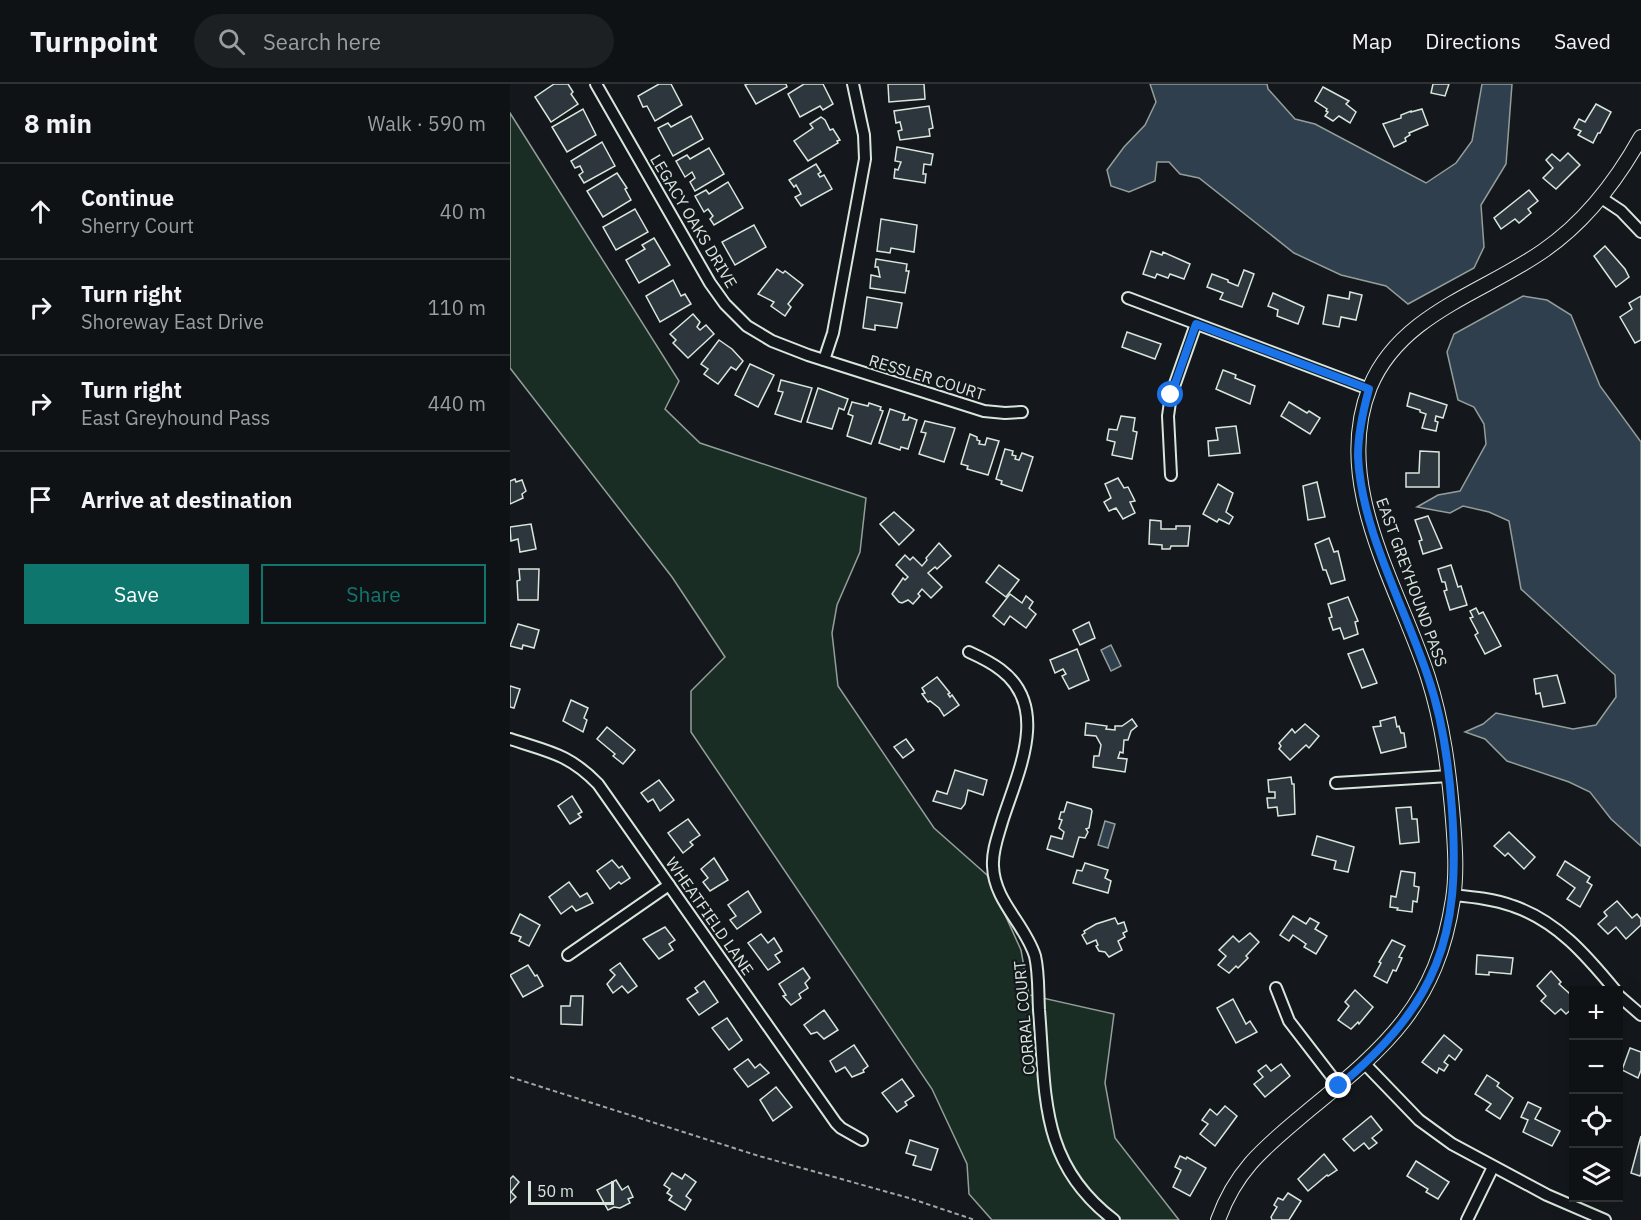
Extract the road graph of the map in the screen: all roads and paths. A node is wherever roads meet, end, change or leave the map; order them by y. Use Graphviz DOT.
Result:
graph roads {
  1 [pos="597,84"];
  2 [pos="853,84"];
  3 [pos="1641,137"];
  4 [pos="1600,196"];
  5 [pos="1641,232"];
  6 [pos="1128,298"];
  7 [pos="1196,324"];
  8 [pos="824,360"];
  9 [pos="1369,389"];
  10 [pos="1022,412"];
  11 [pos="1171,475"];
  12 [pos="969,652"];
  13 [pos="510,740"];
  14 [pos="1449,776"];
  15 [pos="1336,783"];
  16 [pos="669,885"];
  17 [pos="1453,895"];
  18 [pos="568,955"];
  19 [pos="1611,986"];
  20 [pos="1276,988"];
  21 [pos="1623,999"];
  22 [pos="1641,1015"];
  23 [pos="1365,1064"];
  24 [pos="510,1077"];
  25 [pos="1339,1086"];
  26 [pos="862,1140"];
  27 [pos="1493,1167"];
  28 [pos="975,1220"];
  29 [pos="1114,1220"];
  30 [pos="1218,1220"];
  31 [pos="1467,1220"];
  32 [pos="1605,1220"];
  1 -- 8 [label="street, LEGACY OAKS DRIVE"];
  2 -- 8 [label="street"];
  3 -- 4 [label="street, EAST GREYHOUND PASS"];
  4 -- 5 [label="street"];
  4 -- 9 [label="street, EAST GREYHOUND PASS"];
  6 -- 7 [label="street"];
  7 -- 9 [label="street"];
  7 -- 11 [label="street"];
  8 -- 10 [label="street, RESSLER COURT"];
  9 -- 14 [label="street, EAST GREYHOUND PASS"];
  12 -- 29 [label="street, CORRAL COURT"];
  13 -- 16 [label="street, WHEATFIELD LANE"];
  14 -- 15 [label="street"];
  14 -- 17 [label="street, EAST GREYHOUND PASS"];
  16 -- 18 [label="street"];
  16 -- 26 [label="street, WHEATFIELD LANE"];
  17 -- 19 [label="street"];
  17 -- 23 [label="street, EAST GREYHOUND PASS"];
  20 -- 25 [label="street"];
  21 -- 22 [label="street"];
  23 -- 25 [label="street, EAST GREYHOUND PASS"];
  23 -- 27 [label="street"];
  24 -- 28 [label="path"];
  25 -- 30 [label="street, EAST GREYHOUND PASS"];
  27 -- 31 [label="street"];
  27 -- 32 [label="street"];
}
